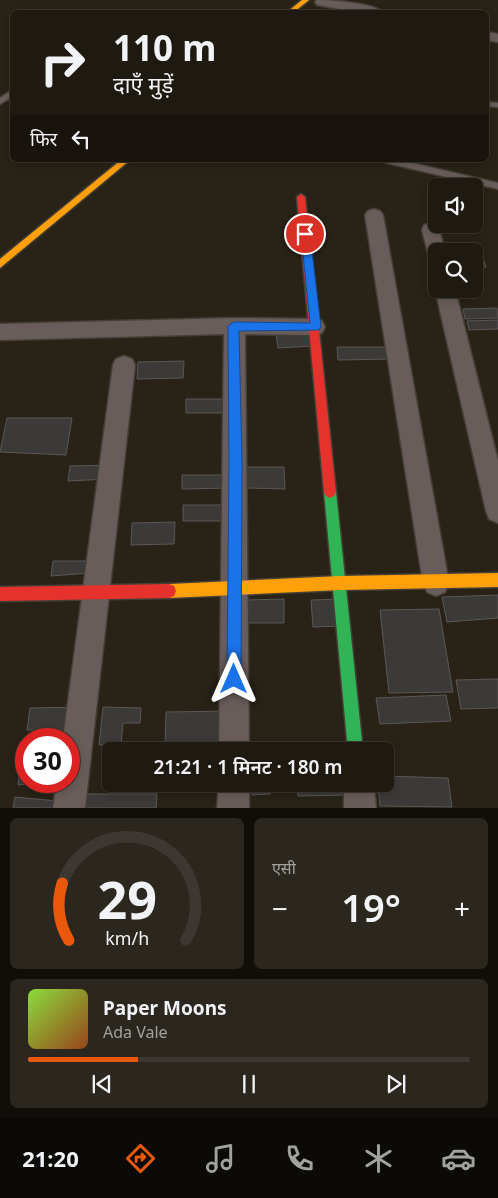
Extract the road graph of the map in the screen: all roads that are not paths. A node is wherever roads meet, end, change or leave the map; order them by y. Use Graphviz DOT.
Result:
graph roads {
  1 [pos="306,0"];
  2 [pos="321,0"];
  3 [pos="293,10"];
  4 [pos="366,10"];
  5 [pos="124,162"];
  6 [pos="395,162"];
  7 [pos="498,186"];
  8 [pos="301,197"];
  9 [pos="374,215"];
  10 [pos="0,264"];
  11 [pos="447,298"];
  12 [pos="234,326"];
  13 [pos="315,327"];
  14 [pos="0,332"];
  15 [pos="124,366"];
  16 [pos="498,511"];
  17 [pos="498,580"];
  18 [pos="436,583"];
  19 [pos="341,584"];
  20 [pos="234,590"];
  21 [pos="96,593"];
  22 [pos="0,594"];
  23 [pos="234,742"];
  24 [pos="355,742"];
  25 [pos="234,792"];
  26 [pos="359,792"];
  27 [pos="69,808"];
  28 [pos="234,808"];
  29 [pos="360,808"];
  1 -- 3 [label="street"];
  2 -- 4 [label="street"];
  5 -- 10 [label="street"];
  6 -- 7 [label="lane"];
  8 -- 13 [label="street"];
  9 -- 18 [label="street"];
  11 -- 16 [label="street"];
  12 -- 13 [label="street"];
  12 -- 14 [label="street"];
  12 -- 20 [label="street"];
  13 -- 19 [label="street"];
  15 -- 21 [label="street"];
  17 -- 18 [label="street"];
  18 -- 19 [label="street"];
  19 -- 20 [label="street"];
  19 -- 24 [label="street"];
  20 -- 21 [label="street"];
  20 -- 23 [label="street"];
  21 -- 22 [label="street"];
  21 -- 27 [label="street"];
  25 -- 28 [label="street"];
  26 -- 29 [label="street"];
}
